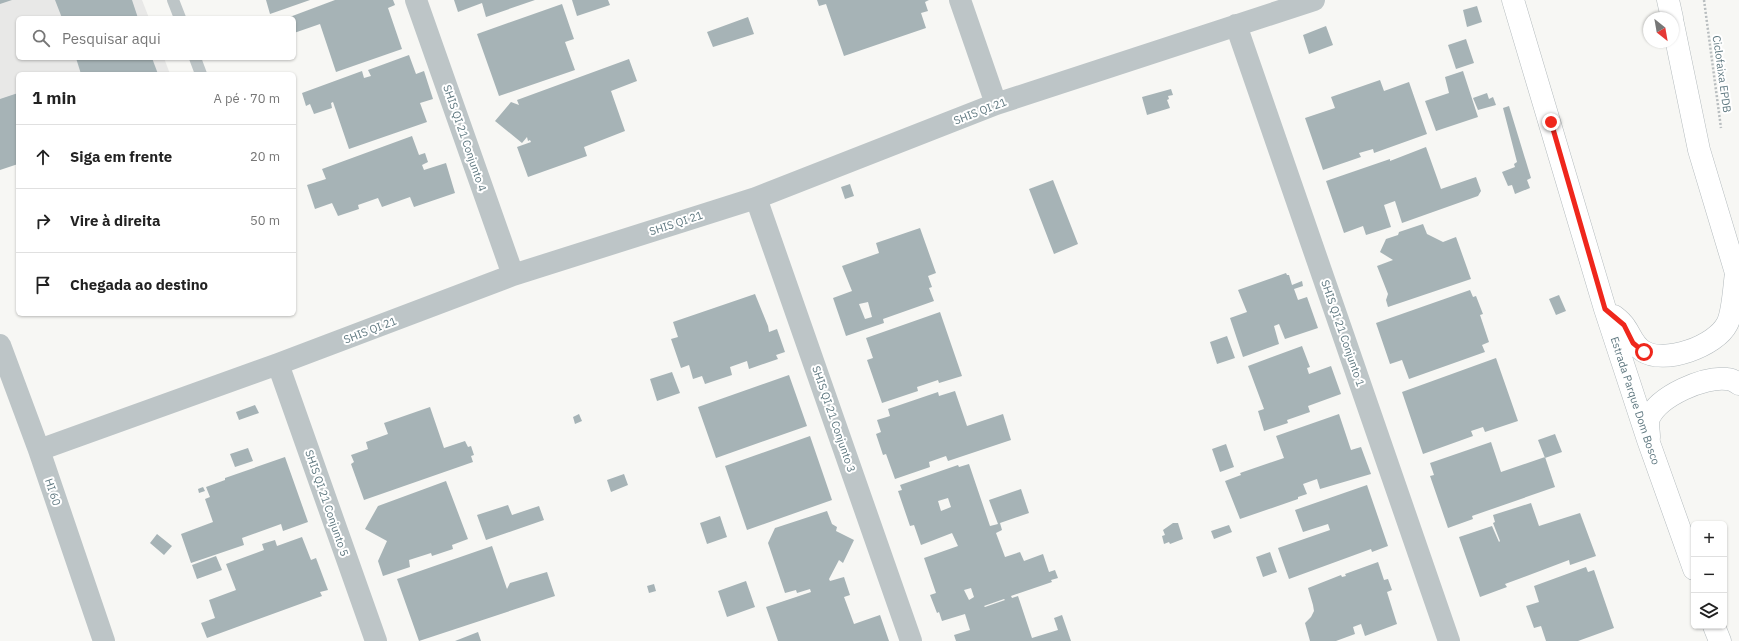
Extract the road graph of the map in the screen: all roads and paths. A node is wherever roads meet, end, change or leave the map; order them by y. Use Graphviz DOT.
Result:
graph roads {
  1 [pos="173,0"];
  2 [pos="416,0"];
  3 [pos="960,0"];
  4 [pos="1314,0"];
  5 [pos="1513,0"];
  6 [pos="1668,0"];
  7 [pos="1704,0"];
  8 [pos="1671,12"];
  9 [pos="179,16"];
  10 [pos="1236,25"];
  11 [pos="1678,48"];
  12 [pos="196,60"];
  13 [pos="200,72"];
  14 [pos="996,104"];
  15 [pos="1722,134"];
  16 [pos="756,198"];
  17 [pos="513,275"];
  18 [pos="1737,278"];
  19 [pos="1605,309"];
  20 [pos="0,345"];
  21 [pos="278,364"];
  22 [pos="1739,384"];
  23 [pos="1648,440"];
  24 [pos="39,450"];
  25 [pos="1691,561"];
  26 [pos="1715,629"];
  27 [pos="104,641"];
  28 [pos="376,641"];
  29 [pos="912,641"];
  30 [pos="1449,641"];
  31 [pos="1720,641"];
  1 -- 9 [label="lane"];
  2 -- 17 [label="street, SHIS QI 21 Conjunto 4"];
  3 -- 14 [label="street"];
  4 -- 10 [label="street, SHIS QI 21"];
  5 -- 19 [label="main road, Estrada Parque Dom Bosco"];
  6 -- 8 [label="main road"];
  7 -- 15 [label="path, Ciclofaixa EPDB"];
  10 -- 14 [label="street, SHIS QI 21"];
  10 -- 30 [label="street, SHIS QI 21 Conjunto 1"];
  11 -- 18 [label="main road"];
  12 -- 13 [label="lane"];
  14 -- 16 [label="street, SHIS QI 21"];
  16 -- 17 [label="street, SHIS QI 21"];
  16 -- 29 [label="street, SHIS QI 21 Conjunto 3"];
  17 -- 21 [label="street, SHIS QI 21"];
  18 -- 19 [label="main road"];
  19 -- 23 [label="main road, Estrada Parque Dom Bosco"];
  20 -- 24 [label="street, HI 60"];
  21 -- 24 [label="street, SHIS QI 21"];
  21 -- 28 [label="street, SHIS QI 21 Conjunto 5"];
  22 -- 23 [label="main road"];
  23 -- 25 [label="main road, Estrada Parque Dom Bosco"];
  24 -- 27 [label="street, HI 60"];
  26 -- 31 [label="main road"];
}
